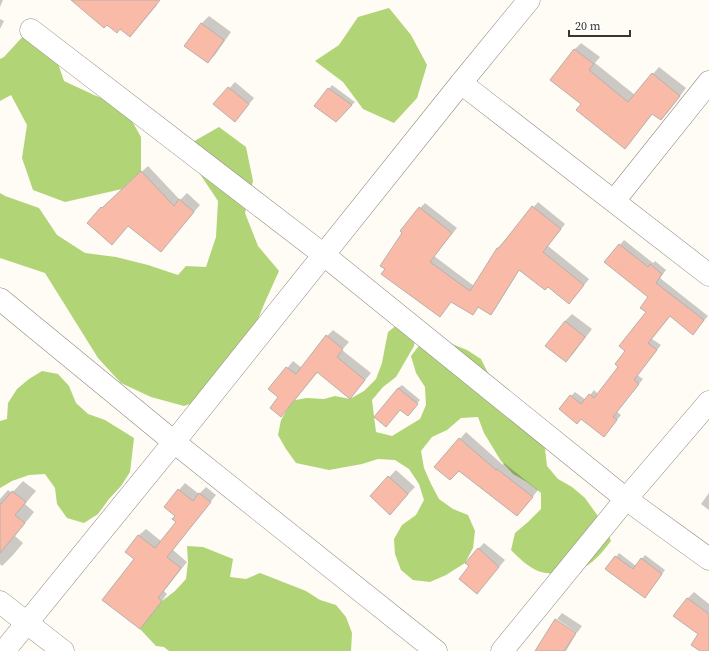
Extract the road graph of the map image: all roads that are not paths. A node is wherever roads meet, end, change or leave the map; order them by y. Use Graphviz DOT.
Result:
graph roads {
  1 [pos="529,0"];
  2 [pos="31,30"];
  3 [pos="709,82"];
  4 [pos="461,83"];
  5 [pos="614,201"];
  6 [pos="324,255"];
  7 [pos="709,275"];
  8 [pos="0,299"];
  9 [pos="709,402"];
  10 [pos="174,442"];
  11 [pos="626,499"];
  12 [pos="709,559"];
  13 [pos="0,602"];
  14 [pos="27,624"];
  15 [pos="4,651"];
  16 [pos="63,651"];
  17 [pos="436,651"];
  18 [pos="502,651"];
  1 -- 4 [label="street"];
  2 -- 6 [label="street"];
  3 -- 5 [label="street"];
  4 -- 5 [label="street"];
  4 -- 6 [label="street"];
  5 -- 7 [label="street"];
  6 -- 10 [label="street"];
  6 -- 11 [label="street"];
  8 -- 10 [label="street"];
  9 -- 11 [label="street"];
  10 -- 14 [label="street"];
  10 -- 17 [label="street"];
  11 -- 12 [label="street"];
  11 -- 18 [label="street"];
  13 -- 14 [label="street"];
  14 -- 15 [label="street"];
  14 -- 16 [label="street"];
}
